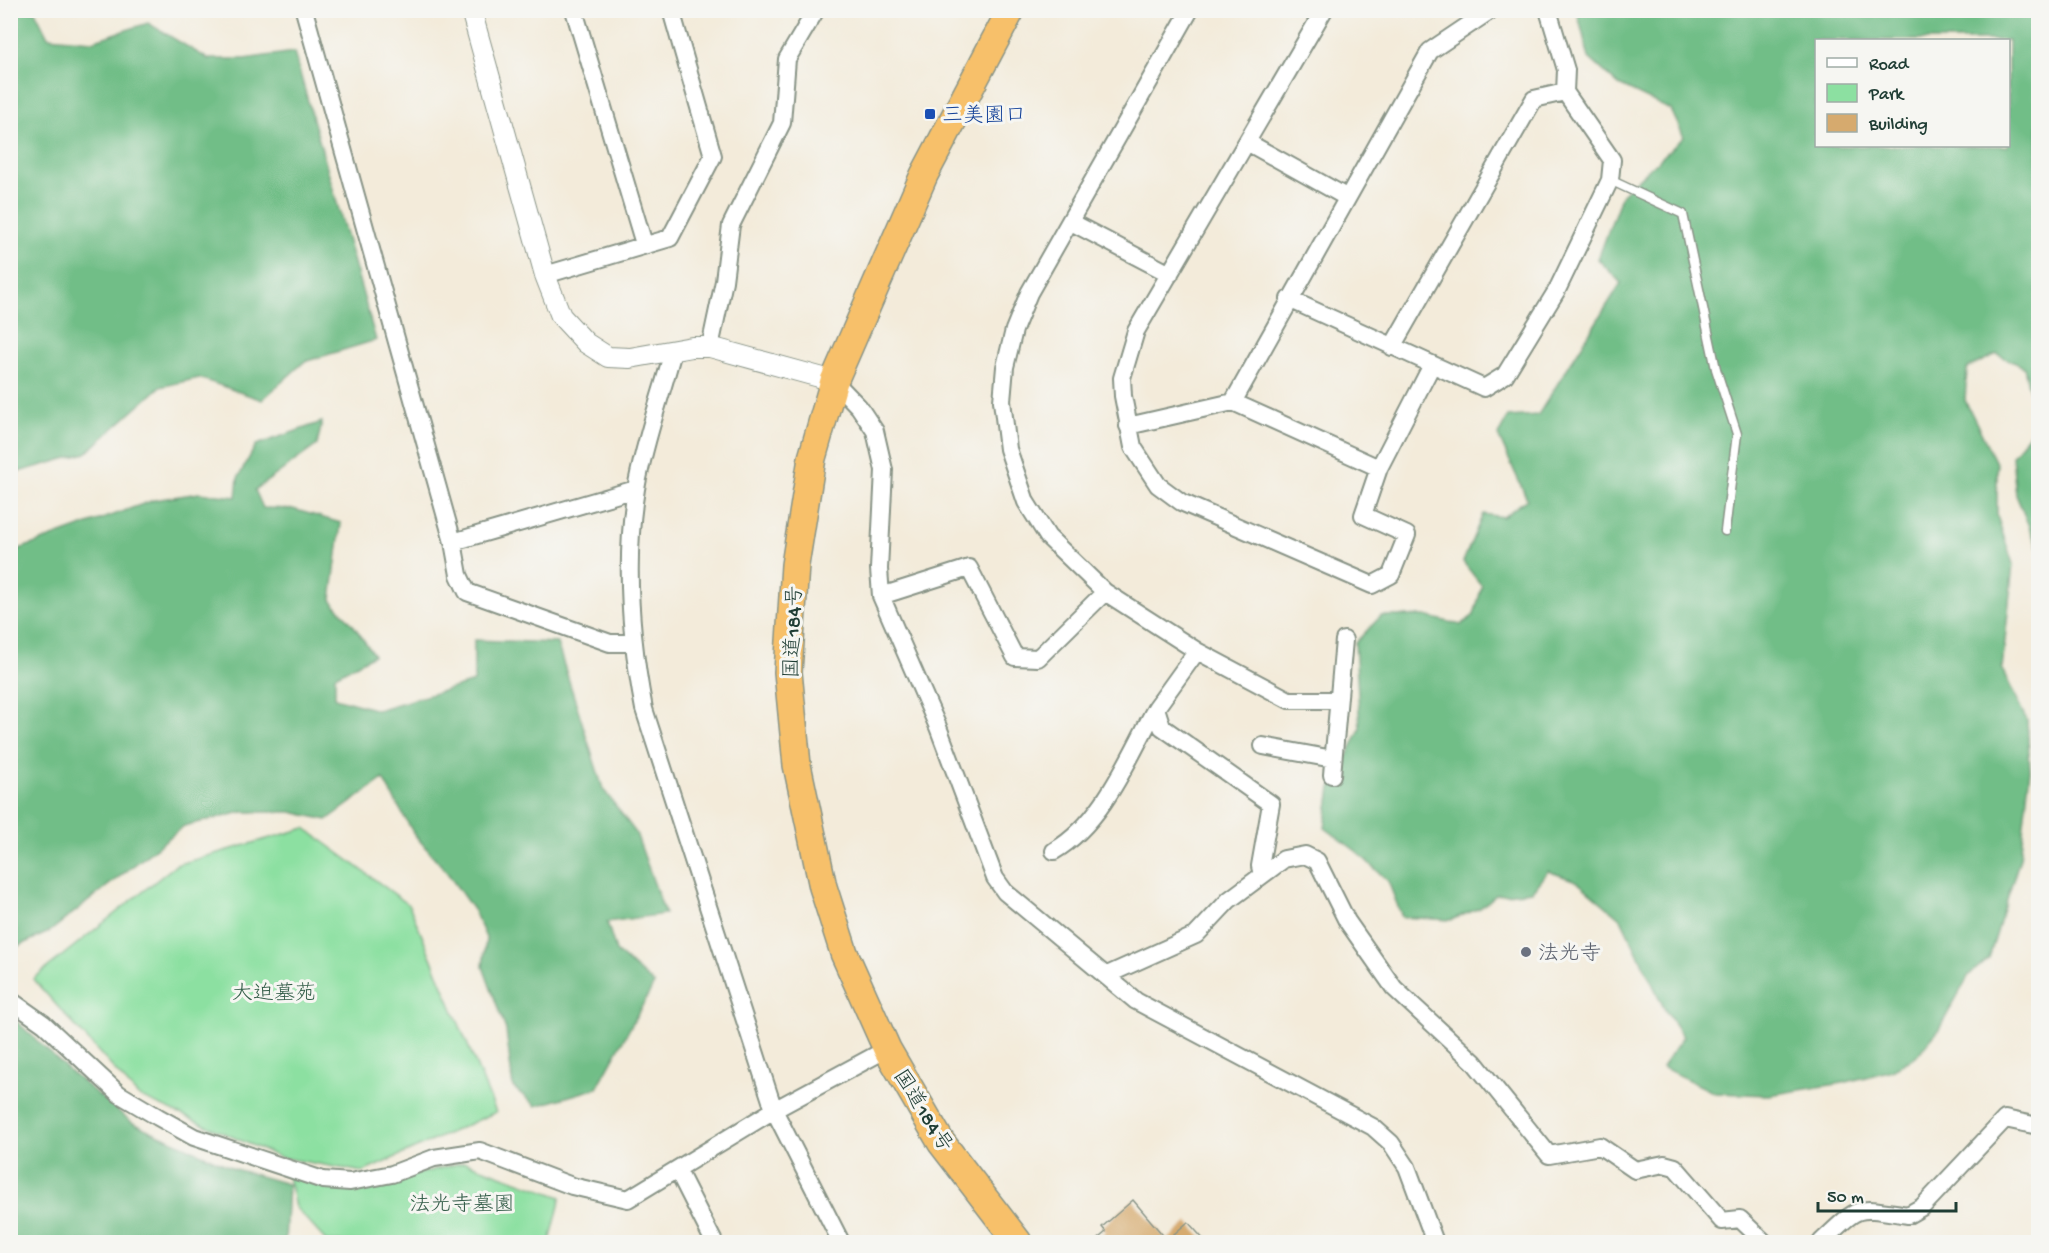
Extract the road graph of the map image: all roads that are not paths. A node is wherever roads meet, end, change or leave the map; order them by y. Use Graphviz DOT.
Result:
graph roads {
  1 [pos="304,10"];
  2 [pos="471,10"];
  3 [pos="574,10"];
  4 [pos="671,10"];
  5 [pos="816,10"];
  6 [pos="1011,10"];
  7 [pos="1190,10"];
  8 [pos="1324,10"];
  9 [pos="1491,10"];
  10 [pos="1548,10"];
  11 [pos="1565,92"];
  12 [pos="1247,142"];
  13 [pos="1610,180"];
  14 [pos="1346,197"];
  15 [pos="1071,222"];
  16 [pos="644,244"];
  17 [pos="1170,274"];
  18 [pos="545,275"];
  19 [pos="1289,299"];
  20 [pos="710,347"];
  21 [pos="1392,347"];
  22 [pos="673,351"];
  23 [pos="1432,365"];
  24 [pos="834,381"];
  25 [pos="1233,402"];
  26 [pos="1128,426"];
  27 [pos="1378,468"];
  28 [pos="636,489"];
  29 [pos="1725,531"];
  30 [pos="453,542"];
  31 [pos="1105,592"];
  32 [pos="881,596"];
  33 [pos="1344,640"];
  34 [pos="632,643"];
  35 [pos="1197,651"];
  36 [pos="1338,700"];
  37 [pos="1156,708"];
  38 [pos="1263,746"];
  39 [pos="1054,851"];
  40 [pos="1262,875"];
  41 [pos="1107,975"];
  42 [pos="10,1000"];
  43 [pos="887,1049"];
  44 [pos="774,1110"];
  45 [pos="2038,1126"];
  46 [pos="678,1171"];
  47 [pos="714,1242"];
  48 [pos="841,1242"];
  49 [pos="1018,1242"];
  50 [pos="1435,1242"];
  51 [pos="1764,1242"];
  52 [pos="1821,1242"];
  1 -- 30 [label="street"];
  2 -- 18 [label="street"];
  3 -- 16 [label="street"];
  4 -- 16 [label="street"];
  5 -- 20 [label="street"];
  6 -- 24 [label="highway, 国道184号"];
  7 -- 15 [label="street"];
  8 -- 12 [label="street"];
  9 -- 14 [label="street"];
  10 -- 11 [label="street"];
  11 -- 13 [label="street"];
  11 -- 21 [label="street"];
  12 -- 14 [label="street"];
  12 -- 17 [label="street"];
  13 -- 23 [label="street"];
  13 -- 29 [label="lane"];
  14 -- 19 [label="street"];
  15 -- 17 [label="street"];
  15 -- 31 [label="street"];
  16 -- 18 [label="street"];
  17 -- 26 [label="street"];
  18 -- 22 [label="street"];
  19 -- 21 [label="street"];
  19 -- 25 [label="street"];
  20 -- 22 [label="street"];
  20 -- 24 [label="street"];
  21 -- 23 [label="street"];
  22 -- 28 [label="street"];
  23 -- 27 [label="street"];
  24 -- 32 [label="street"];
  24 -- 43 [label="highway, 国道184号"];
  25 -- 26 [label="street"];
  25 -- 27 [label="street"];
  26 -- 27 [label="street"];
  28 -- 30 [label="street"];
  28 -- 34 [label="street"];
  30 -- 34 [label="street"];
  31 -- 32 [label="street"];
  31 -- 35 [label="street"];
  32 -- 41 [label="street"];
  33 -- 36 [label="street"];
  34 -- 44 [label="street"];
  35 -- 36 [label="street"];
  35 -- 37 [label="street"];
  36 -- 38 [label="street"];
  37 -- 39 [label="street"];
  37 -- 40 [label="street"];
  40 -- 41 [label="street"];
  40 -- 51 [label="street"];
  41 -- 50 [label="street"];
  42 -- 46 [label="street"];
  43 -- 44 [label="street"];
  43 -- 49 [label="highway, 国道184号"];
  44 -- 46 [label="street"];
  44 -- 48 [label="street"];
  45 -- 52 [label="street"];
  46 -- 47 [label="street"];
}
